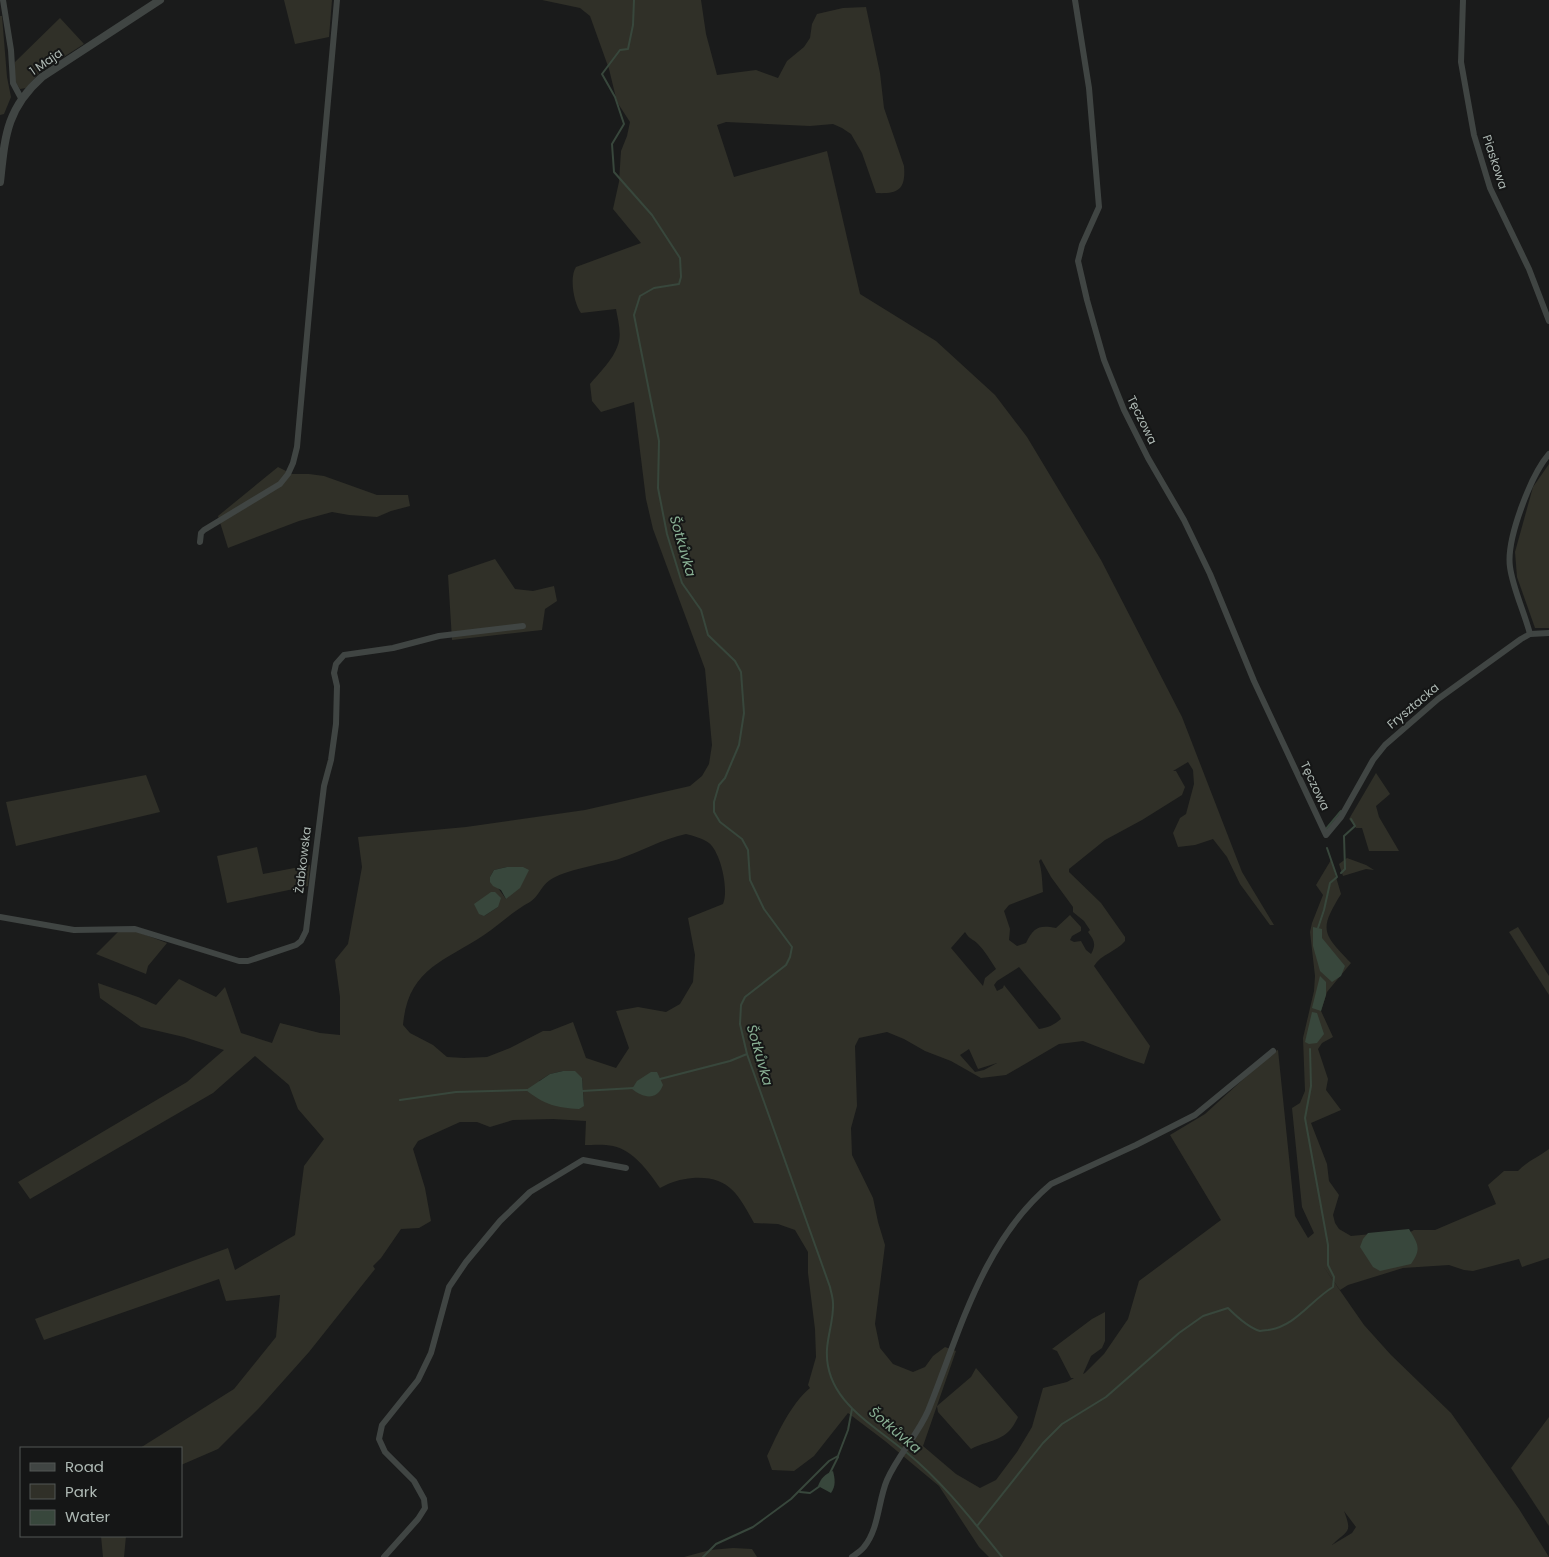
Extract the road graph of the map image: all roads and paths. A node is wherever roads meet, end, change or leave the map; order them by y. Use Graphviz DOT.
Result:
graph roads {
  1 [pos="3,0"];
  2 [pos="160,0"];
  3 [pos="337,0"];
  4 [pos="1074,0"];
  5 [pos="1463,0"];
  6 [pos="3,10"];
  7 [pos="21,98"];
  8 [pos="0,182"];
  9 [pos="1549,321"];
  10 [pos="1549,454"];
  11 [pos="200,542"];
  12 [pos="523,626"];
  13 [pos="1549,632"];
  14 [pos="1530,634"];
  15 [pos="1326,836"];
  16 [pos="0,916"];
  17 [pos="1272,1051"];
  18 [pos="626,1168"];
  19 [pos="384,1557"];
  20 [pos="852,1557"];
  1 -- 6 [label="street"];
  2 -- 7 [label="street, 1 Maja"];
  3 -- 11 [label="street"];
  4 -- 15 [label="street, Tęczowa"];
  5 -- 9 [label="street, Piaskowa"];
  6 -- 7 [label="street"];
  7 -- 8 [label="street, 1 Maja"];
  10 -- 14 [label="street"];
  12 -- 16 [label="street, Żabkowska"];
  13 -- 14 [label="street, Frysztacka"];
  14 -- 15 [label="street, Frysztacka"];
  17 -- 20 [label="street"];
  18 -- 19 [label="street"];
}
